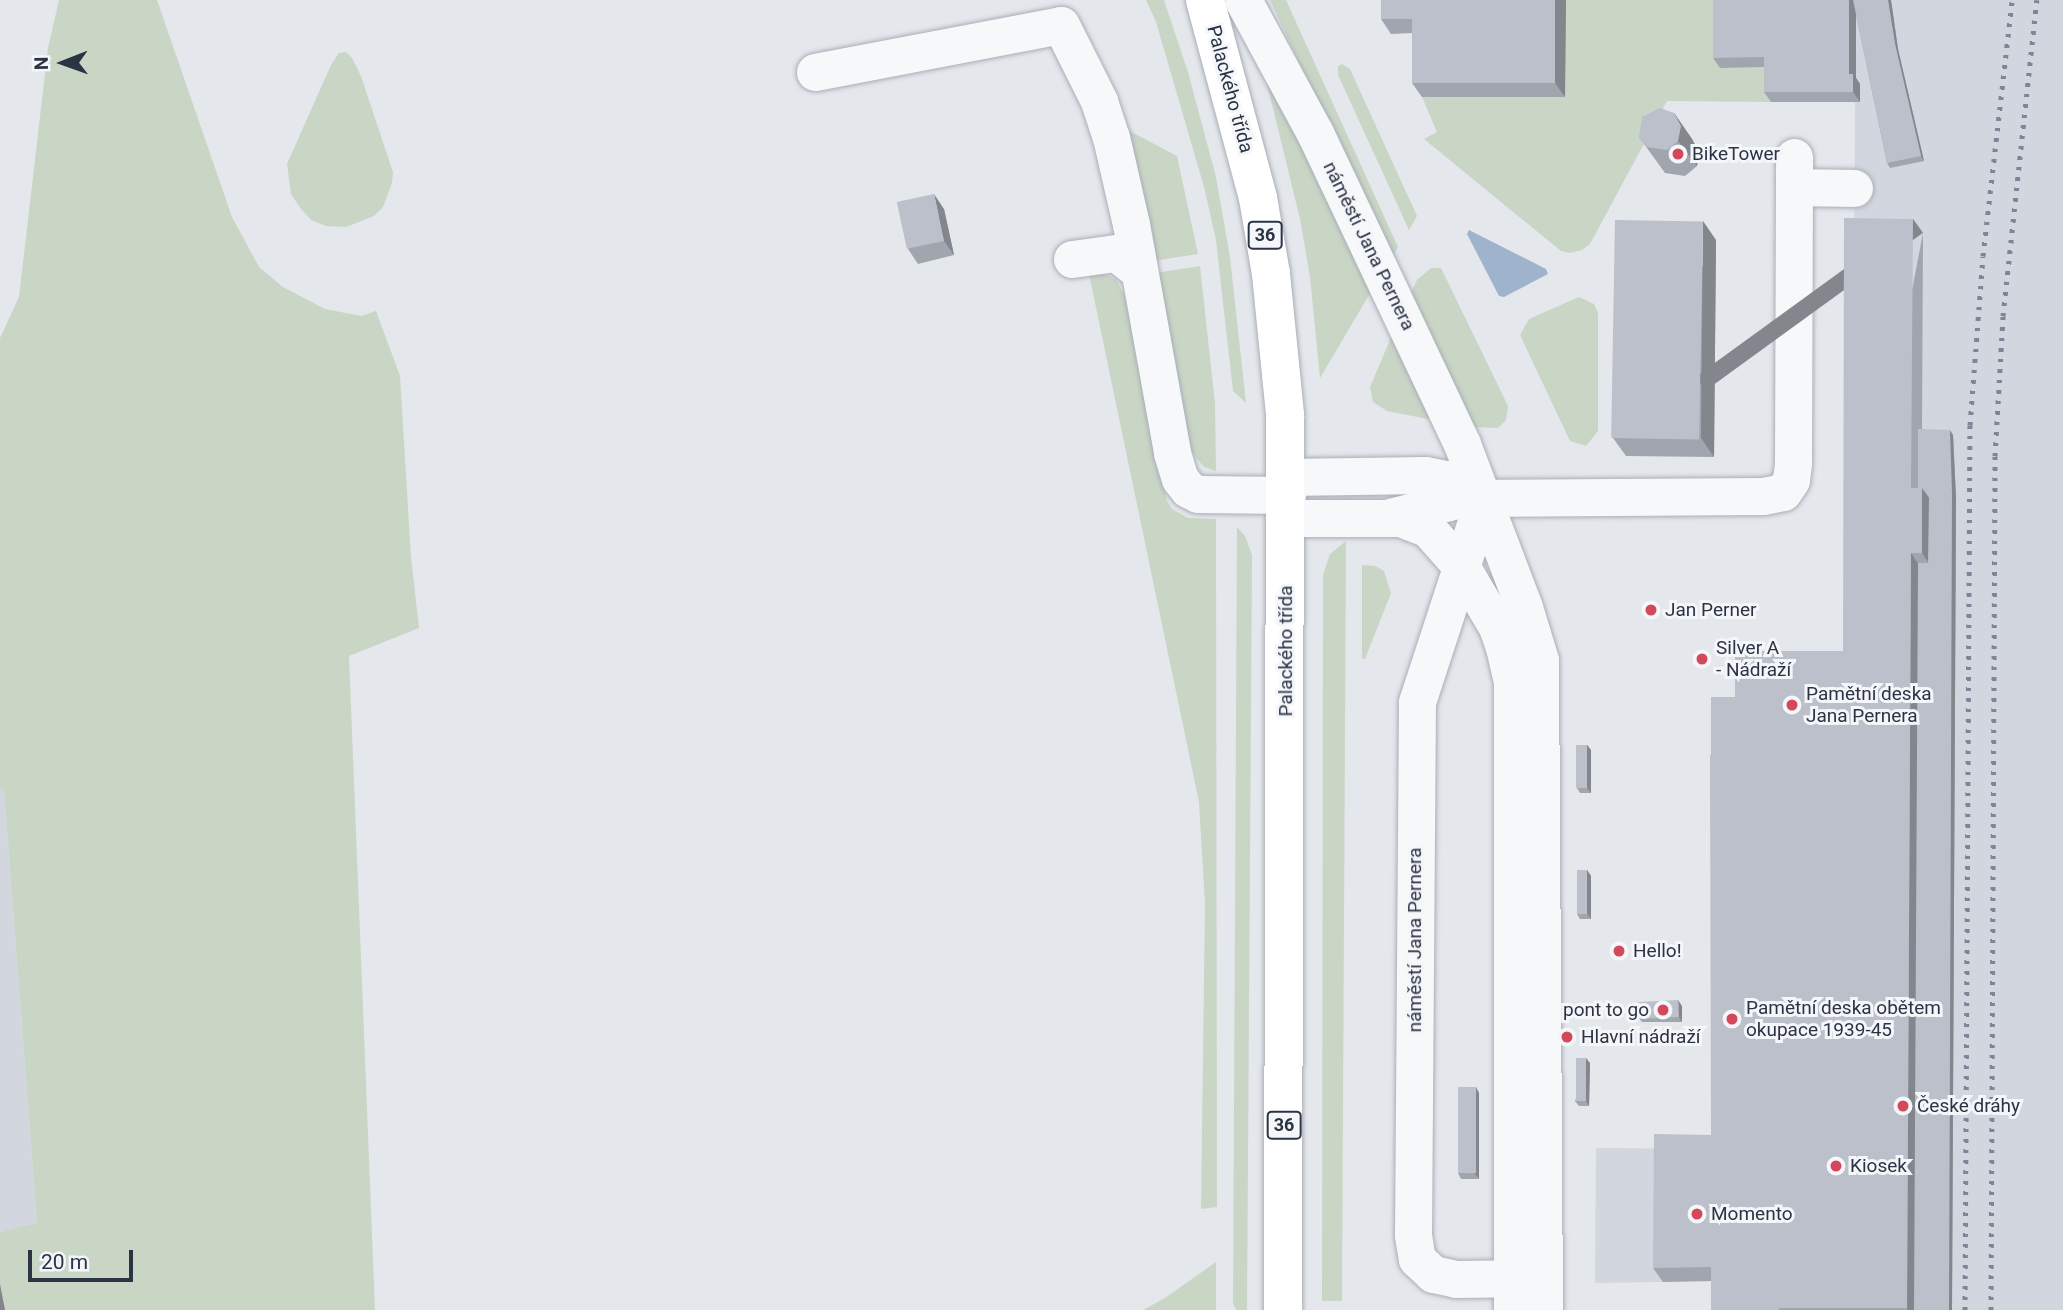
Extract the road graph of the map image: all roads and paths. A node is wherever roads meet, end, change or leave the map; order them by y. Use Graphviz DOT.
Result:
graph roads {
  1 [pos="1205,0"];
  2 [pos="1243,0"];
  3 [pos="815,72"];
  4 [pos="1854,188"];
  5 [pos="1072,259"];
  6 [pos="1138,270"];
  7 [pos="1287,497"];
  8 [pos="1484,497"];
  9 [pos="1387,517"];
  10 [pos="1461,566"];
  11 [pos="1528,1294"];
  12 [pos="1283,1310"];
  1 -- 7 [label="main road, Palackého třída / 36"];
  2 -- 8 [label="lane, náměstí Jana Pernera"];
  3 -- 6 [label="lane"];
  4 -- 8 [label="lane"];
  5 -- 6 [label="lane"];
  6 -- 7 [label="lane"];
  7 -- 8 [label="lane"];
  7 -- 9 [label="lane"];
  7 -- 12 [label="main road, Palackého třída / 36"];
  8 -- 9 [label="lane"];
  8 -- 10 [label="lane, náměstí Jana Pernera"];
  8 -- 11 [label="lane, náměstí Jana Pernera"];
  9 -- 10 [label="lane"];
  10 -- 11 [label="lane"];
  10 -- 11 [label="lane, náměstí Jana Pernera"];
}
